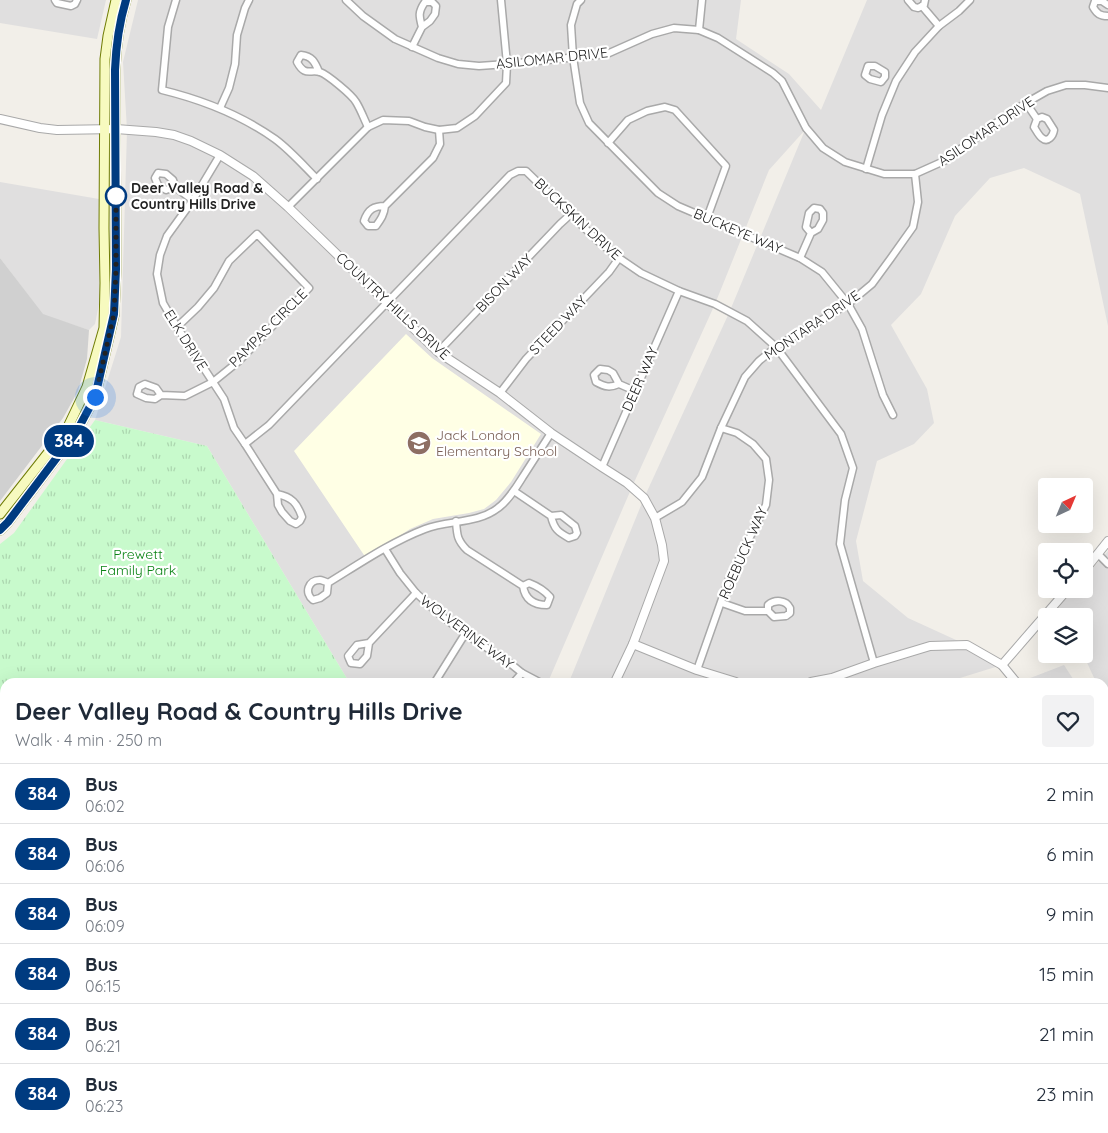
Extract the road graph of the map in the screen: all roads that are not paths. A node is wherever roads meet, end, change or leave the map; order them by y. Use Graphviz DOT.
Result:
graph roads {
  1 [pos="54,0"];
  2 [pos="77,0"];
  3 [pos="116,0"];
  4 [pos="126,0"];
  5 [pos="176,0"];
  6 [pos="249,0"];
  7 [pos="346,0"];
  8 [pos="501,0"];
  9 [pos="581,0"];
  10 [pos="702,0"];
  11 [pos="908,0"];
  12 [pos="970,0"];
  13 [pos="924,3"];
  14 [pos="1108,5"];
  15 [pos="1108,16"];
  16 [pos="939,26"];
  17 [pos="422,27"];
  18 [pos="698,30"];
  19 [pos="412,48"];
  20 [pos="573,57"];
  21 [pos="507,64"];
  22 [pos="319,72"];
  23 [pos="885,78"];
  24 [pos="896,82"];
  25 [pos="1108,88"];
  26 [pos="1026,103"];
  27 [pos="220,108"];
  28 [pos="0,119"];
  29 [pos="1037,119"];
  30 [pos="368,127"];
  31 [pos="116,129"];
  32 [pos="104,130"];
  33 [pos="439,130"];
  34 [pos="608,143"];
  35 [pos="220,155"];
  36 [pos="866,169"];
  37 [pos="915,174"];
  38 [pos="317,178"];
  39 [pos="175,187"];
  40 [pos="193,200"];
  41 [pos="385,206"];
  42 [pos="288,207"];
  43 [pos="571,214"];
  44 [pos="707,218"];
  45 [pos="811,233"];
  46 [pos="618,258"];
  47 [pos="800,258"];
  48 [pos="679,291"];
  49 [pos="387,303"];
  50 [pos="848,304"];
  51 [pos="176,327"];
  52 [pos="776,347"];
  53 [pos="438,352"];
  54 [pos="212,382"];
  55 [pos="619,384"];
  56 [pos="635,390"];
  57 [pos="500,394"];
  58 [pos="161,395"];
  59 [pos="893,415"];
  60 [pos="721,428"];
  61 [pos="551,433"];
  62 [pos="245,444"];
  63 [pos="602,467"];
  64 [pos="514,491"];
  65 [pos="277,494"];
  66 [pos="0,514"];
  67 [pos="551,516"];
  68 [pos="656,518"];
  69 [pos="456,522"];
  70 [pos="0,530"];
  71 [pos="1108,541"];
  72 [pos="385,549"];
  73 [pos="1098,554"];
  74 [pos="1093,560"];
  75 [pos="1108,564"];
  76 [pos="328,583"];
  77 [pos="523,586"];
  78 [pos="416,593"];
  79 [pos="1060,598"];
  80 [pos="722,603"];
  81 [pos="768,611"];
  82 [pos="465,634"];
  83 [pos="369,643"];
  84 [pos="633,644"];
  85 [pos="874,663"];
  86 [pos="1002,665"];
  87 [pos="696,670"];
  88 [pos="522,672"];
  89 [pos="438,678"];
  90 [pos="517,678"];
  91 [pos="532,678"];
  92 [pos="617,678"];
  93 [pos="723,678"];
  94 [pos="832,678"];
  95 [pos="1013,678"];
  1 -- 2 [label="street"];
  3 -- 32 [label="main road"];
  4 -- 31 [label="main road"];
  5 -- 27 [label="street"];
  6 -- 27 [label="street"];
  7 -- 19 [label="street, ASILOMAR DRIVE"];
  8 -- 21 [label="street"];
  9 -- 20 [label="street, BUCKEYE WAY"];
  10 -- 18 [label="street"];
  11 -- 13 [label="street"];
  12 -- 16 [label="street"];
  13 -- 16 [label="street"];
  14 -- 15 [label="street"];
  16 -- 24 [label="street"];
  17 -- 19 [label="street"];
  18 -- 20 [label="street, ASILOMAR DRIVE"];
  18 -- 36 [label="street, ASILOMAR DRIVE"];
  19 -- 21 [label="street, ASILOMAR DRIVE"];
  20 -- 21 [label="street, ASILOMAR DRIVE"];
  20 -- 34 [label="street, BUCKEYE WAY"];
  21 -- 33 [label="street"];
  22 -- 30 [label="street"];
  23 -- 24 [label="street"];
  24 -- 36 [label="street"];
  25 -- 26 [label="street, ASILOMAR DRIVE"];
  26 -- 29 [label="street"];
  26 -- 37 [label="street, ASILOMAR DRIVE"];
  27 -- 38 [label="street"];
  28 -- 32 [label="street, COUNTRY HILLS DRIVE"];
  30 -- 33 [label="street"];
  30 -- 38 [label="street"];
  31 -- 32 [label="street, COUNTRY HILLS DRIVE"];
  31 -- 35 [label="street, COUNTRY HILLS DRIVE"];
  31 -- 70 [label="main road"];
  32 -- 66 [label="main road"];
  33 -- 41 [label="street"];
  34 -- 44 [label="street, BUCKEYE WAY"];
  34 -- 44 [label="street"];
  35 -- 40 [label="street, ELK DRIVE"];
  35 -- 42 [label="street, COUNTRY HILLS DRIVE"];
  36 -- 37 [label="street, ASILOMAR DRIVE"];
  37 -- 50 [label="street, MONTARA DRIVE"];
  38 -- 42 [label="street"];
  39 -- 40 [label="street"];
  40 -- 51 [label="street, ELK DRIVE"];
  42 -- 49 [label="street, COUNTRY HILLS DRIVE"];
  43 -- 46 [label="street, BUCKSKIN DRIVE"];
  43 -- 49 [label="street, BUCKSKIN DRIVE"];
  43 -- 53 [label="street, BISON WAY"];
  44 -- 47 [label="street, BUCKEYE WAY"];
  45 -- 47 [label="street"];
  46 -- 48 [label="street, BUCKSKIN DRIVE"];
  46 -- 57 [label="street, STEED WAY"];
  47 -- 50 [label="street, BUCKEYE WAY"];
  48 -- 52 [label="street, BUCKSKIN DRIVE"];
  48 -- 56 [label="street, DEER WAY"];
  49 -- 53 [label="street, COUNTRY HILLS DRIVE"];
  49 -- 62 [label="street, BUCKSKIN DRIVE"];
  50 -- 52 [label="street, MONTARA DRIVE"];
  50 -- 59 [label="street, BUCKEYE WAY"];
  51 -- 54 [label="street, ELK DRIVE"];
  51 -- 54 [label="street, PAMPAS CIRCLE"];
  52 -- 60 [label="street, MONTARA DRIVE"];
  52 -- 85 [label="street, BUCKSKIN DRIVE"];
  53 -- 57 [label="street, COUNTRY HILLS DRIVE"];
  54 -- 58 [label="street"];
  54 -- 62 [label="street, ELK DRIVE"];
  55 -- 56 [label="street"];
  56 -- 63 [label="street, DEER WAY"];
  57 -- 61 [label="street, COUNTRY HILLS DRIVE"];
  60 -- 68 [label="street, MONTARA DRIVE"];
  60 -- 80 [label="street, ROEBUCK WAY"];
  61 -- 63 [label="street, COUNTRY HILLS DRIVE"];
  61 -- 64 [label="street"];
  62 -- 65 [label="street, ELK DRIVE"];
  63 -- 68 [label="street, COUNTRY HILLS DRIVE"];
  64 -- 67 [label="street"];
  64 -- 69 [label="street"];
  65 -- 65 [label="street"];
  68 -- 84 [label="street, COUNTRY HILLS DRIVE"];
  69 -- 72 [label="street"];
  69 -- 77 [label="street"];
  71 -- 73 [label="street"];
  72 -- 76 [label="street"];
  72 -- 78 [label="street, WOLVERINE WAY"];
  73 -- 74 [label="street"];
  73 -- 75 [label="street"];
  78 -- 82 [label="street, WOLVERINE WAY"];
  78 -- 83 [label="street"];
  79 -- 86 [label="street"];
  80 -- 81 [label="street"];
  80 -- 87 [label="street, ROEBUCK WAY"];
  82 -- 88 [label="street, WOLVERINE WAY"];
  82 -- 89 [label="street"];
  84 -- 87 [label="street"];
  84 -- 92 [label="street, COUNTRY HILLS DRIVE"];
  85 -- 86 [label="street"];
  85 -- 94 [label="street"];
  86 -- 95 [label="street"];
  87 -- 93 [label="street"];
  88 -- 90 [label="street"];
  88 -- 91 [label="street, WOLVERINE WAY"];
}
